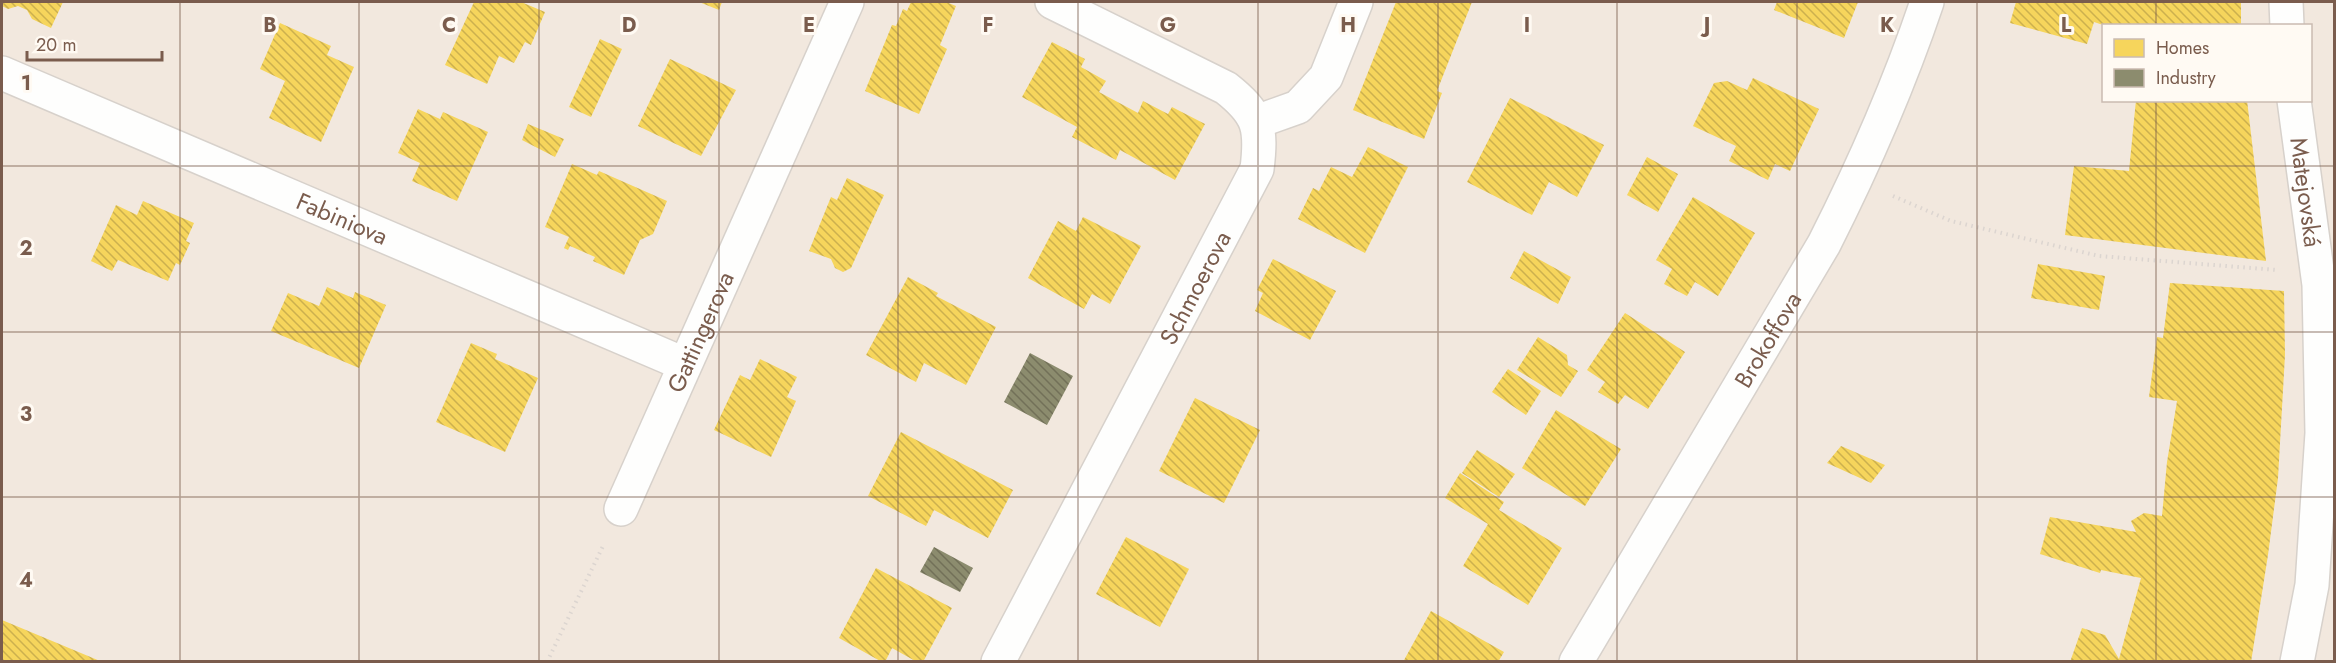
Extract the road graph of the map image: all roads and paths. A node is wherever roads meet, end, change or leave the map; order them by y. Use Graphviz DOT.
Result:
graph roads {
  1 [pos="847,2"];
  2 [pos="1052,2"];
  3 [pos="1356,2"];
  4 [pos="1927,2"];
  5 [pos="2286,2"];
  6 [pos="2287,24"];
  7 [pos="2,73"];
  8 [pos="2294,102"];
  9 [pos="1256,122"];
  10 [pos="1913,204"];
  11 [pos="2319,285"];
  12 [pos="684,364"];
  13 [pos="621,509"];
  14 [pos="547,662"];
  15 [pos="998,662"];
  16 [pos="1576,662"];
  17 [pos="2297,662"];
  1 -- 12 [label="street, Gattingerova"];
  2 -- 9 [label="street, Schmoerova"];
  3 -- 9 [label="street"];
  4 -- 16 [label="street, Brokoffova"];
  5 -- 6 [label="street"];
  7 -- 12 [label="street, Fabiniova"];
  8 -- 11 [label="street, Matejovská"];
  9 -- 15 [label="street, Schmoerova"];
  10 -- 11 [label="path"];
  11 -- 17 [label="street, Matejovská"];
  12 -- 13 [label="street, Gattingerova"];
  13 -- 14 [label="path"];
}
